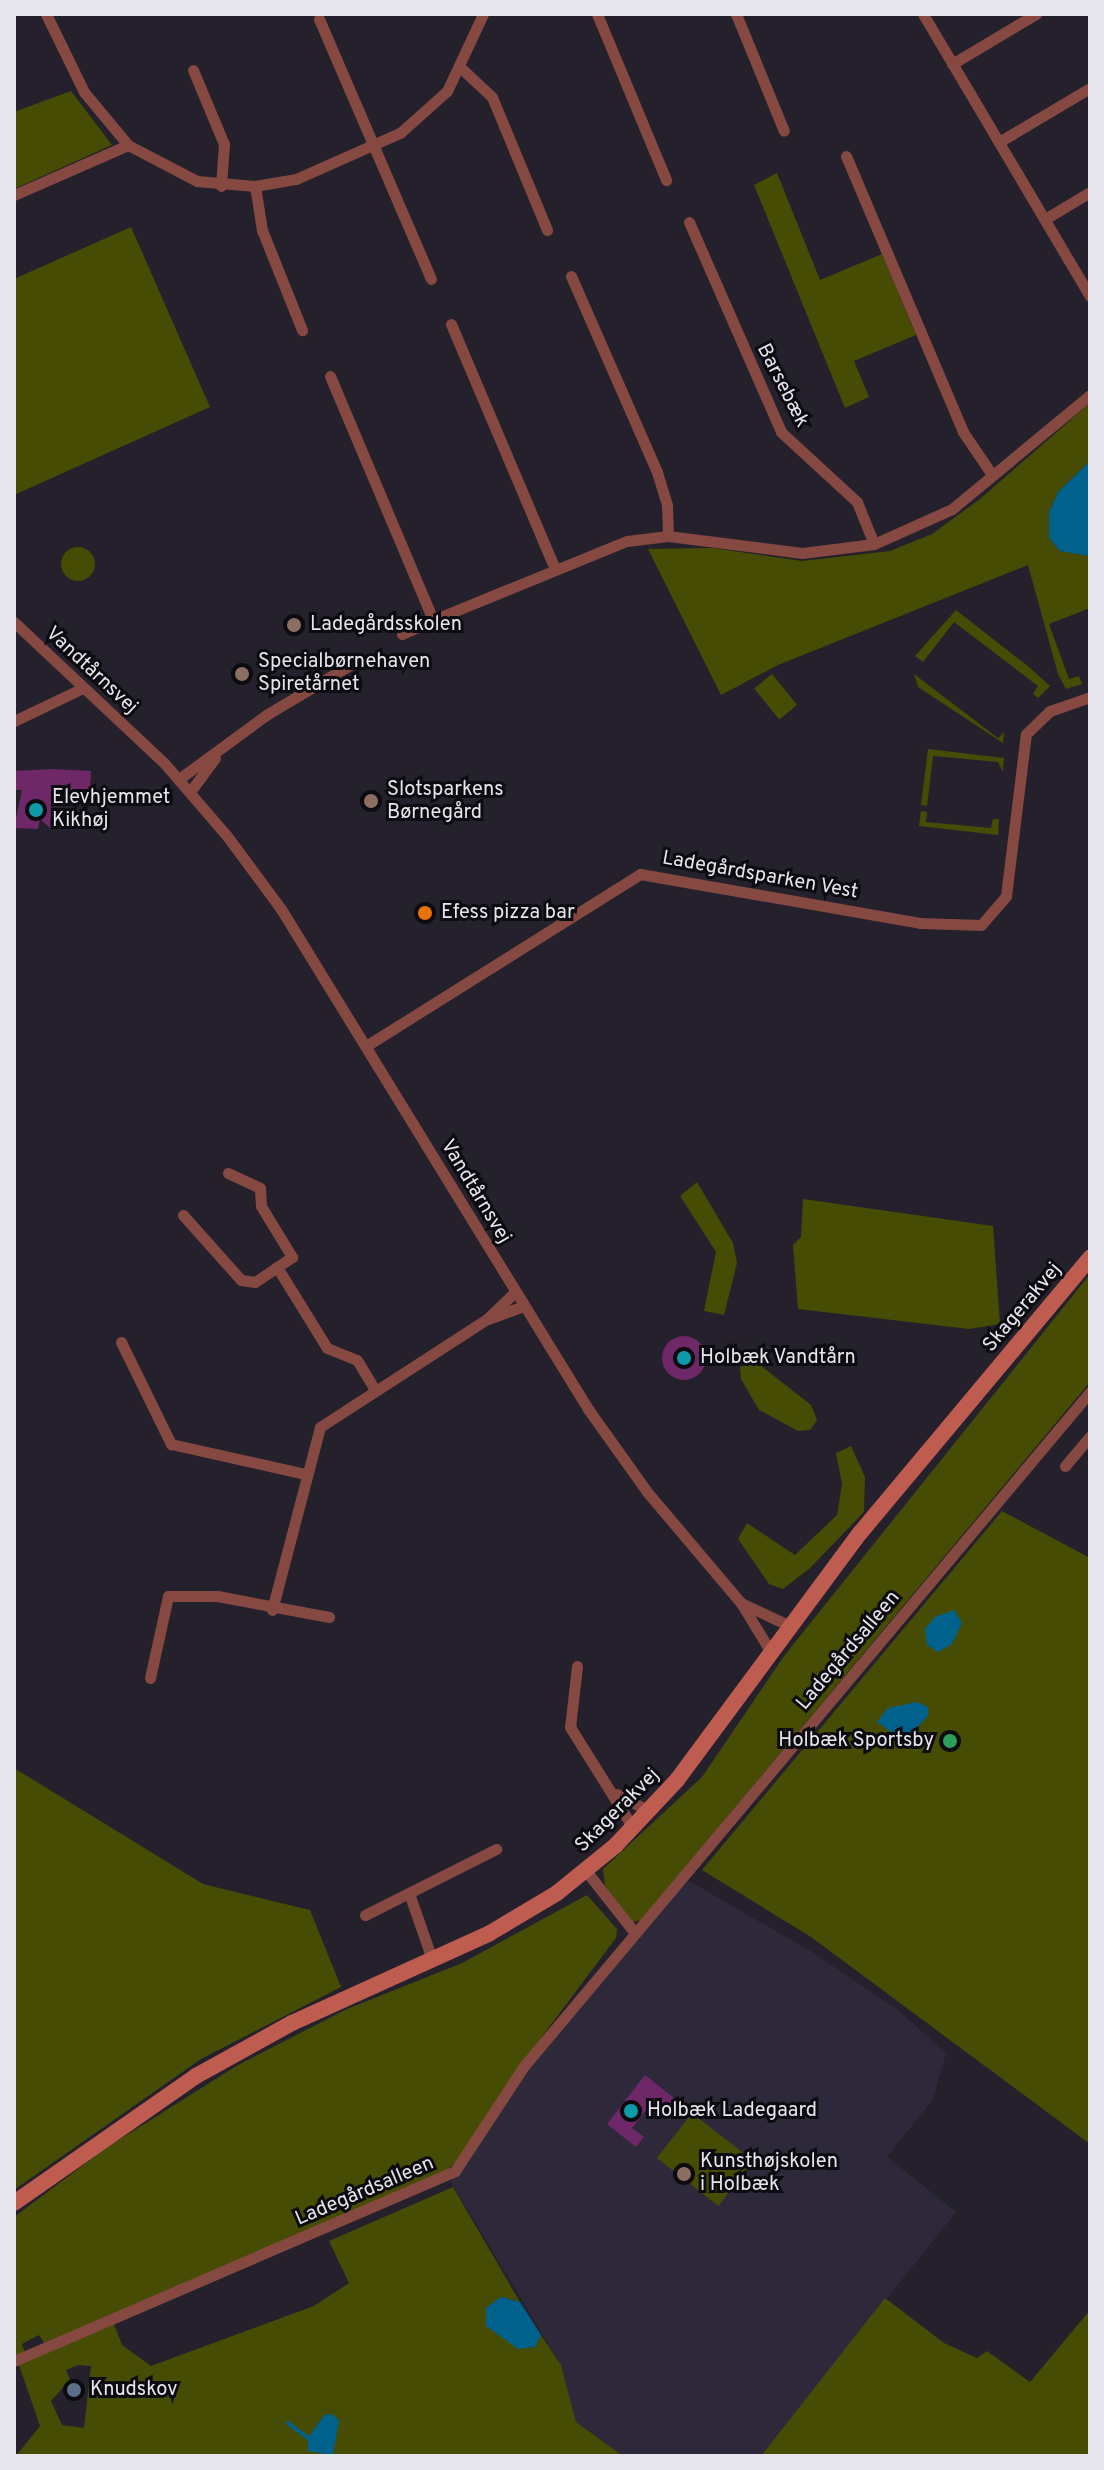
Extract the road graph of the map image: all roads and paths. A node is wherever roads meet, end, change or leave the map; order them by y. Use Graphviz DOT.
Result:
graph roads {
  1 [pos="483,14"];
  2 [pos="597,14"];
  3 [pos="736,14"];
  4 [pos="923,14"];
  5 [pos="1036,14"];
  6 [pos="51,16"];
  7 [pos="319,19"];
  8 [pos="952,64"];
  9 [pos="462,69"];
  10 [pos="193,70"];
  11 [pos="1090,88"];
  12 [pos="784,131"];
  13 [pos="999,142"];
  14 [pos="128,145"];
  15 [pos="374,147"];
  16 [pos="846,156"];
  17 [pos="666,180"];
  18 [pos="221,186"];
  19 [pos="255,186"];
  20 [pos="1090,192"];
  21 [pos="14,195"];
  22 [pos="1045,219"];
  23 [pos="689,222"];
  24 [pos="547,230"];
  25 [pos="571,276"];
  26 [pos="431,279"];
  27 [pos="1090,296"];
  28 [pos="451,324"];
  29 [pos="302,330"];
  30 [pos="330,376"];
  31 [pos="1090,395"];
  32 [pos="991,473"];
  33 [pos="668,536"];
  34 [pos="874,544"];
  35 [pos="554,567"];
  36 [pos="433,620"];
  37 [pos="14,622"];
  38 [pos="402,634"];
  39 [pos="355,662"];
  40 [pos="70,676"];
  41 [pos="83,688"];
  42 [pos="1090,697"];
  43 [pos="47,703"];
  44 [pos="14,721"];
  45 [pos="223,748"];
  46 [pos="179,779"];
  47 [pos="190,792"];
  48 [pos="366,1046"];
  49 [pos="228,1173"];
  50 [pos="183,1215"];
  51 [pos="1090,1258"];
  52 [pos="277,1267"];
  53 [pos="514,1293"];
  54 [pos="523,1306"];
  55 [pos="487,1319"];
  56 [pos="121,1342"];
  57 [pos="374,1388"];
  58 [pos="1090,1392"];
  59 [pos="1090,1436"];
  60 [pos="1065,1466"];
  61 [pos="305,1474"];
  62 [pos="741,1603"];
  63 [pos="272,1610"];
  64 [pos="329,1617"];
  65 [pos="788,1625"];
  66 [pos="769,1649"];
  67 [pos="577,1666"];
  68 [pos="150,1678"];
  69 [pos="616,1793"];
  70 [pos="649,1811"];
  71 [pos="633,1828"];
  72 [pos="496,1849"];
  73 [pos="586,1871"];
  74 [pos="410,1896"];
  75 [pos="365,1915"];
  76 [pos="635,1933"];
  77 [pos="440,1956"];
  78 [pos="14,2203"];
  79 [pos="14,2361"];
  1 -- 9 [label="street"];
  2 -- 17 [label="street"];
  3 -- 12 [label="street"];
  4 -- 8 [label="street"];
  5 -- 8 [label="street"];
  6 -- 14 [label="street"];
  7 -- 15 [label="street"];
  8 -- 13 [label="street"];
  9 -- 15 [label="street"];
  9 -- 24 [label="street"];
  10 -- 18 [label="street"];
  11 -- 13 [label="street"];
  13 -- 22 [label="street"];
  14 -- 18 [label="street"];
  14 -- 21 [label="street"];
  15 -- 19 [label="street"];
  15 -- 26 [label="street"];
  16 -- 32 [label="street"];
  18 -- 19 [label="street"];
  19 -- 29 [label="street"];
  20 -- 22 [label="street"];
  22 -- 27 [label="street"];
  23 -- 34 [label="street, Barsebæk"];
  25 -- 33 [label="street"];
  28 -- 35 [label="street"];
  30 -- 36 [label="street"];
  31 -- 32 [label="street"];
  32 -- 34 [label="street"];
  33 -- 34 [label="street"];
  33 -- 35 [label="street"];
  35 -- 36 [label="street"];
  36 -- 38 [label="street"];
  37 -- 40 [label="street, Vandtårnsvej"];
  39 -- 45 [label="street"];
  40 -- 41 [label="street, Vandtårnsvej"];
  40 -- 43 [label="street"];
  41 -- 43 [label="street"];
  41 -- 46 [label="street, Vandtårnsvej"];
  42 -- 48 [label="street, Ladegårdsparken Vest"];
  43 -- 44 [label="street"];
  45 -- 46 [label="street"];
  45 -- 47 [label="street"];
  46 -- 47 [label="street, Vandtårnsvej"];
  47 -- 48 [label="street, Vandtårnsvej"];
  48 -- 53 [label="street, Vandtårnsvej"];
  49 -- 52 [label="street"];
  50 -- 52 [label="street"];
  51 -- 65 [label="street, Skagerakvej"];
  52 -- 57 [label="street"];
  53 -- 54 [label="street, Vandtårnsvej"];
  53 -- 55 [label="street"];
  54 -- 55 [label="street"];
  54 -- 62 [label="street, Vandtårnsvej"];
  55 -- 57 [label="street"];
  56 -- 61 [label="street"];
  57 -- 61 [label="street"];
  58 -- 76 [label="street, Ladegårdsalleen"];
  59 -- 60 [label="street"];
  61 -- 63 [label="street"];
  62 -- 65 [label="street, Vandtårnsvej"];
  62 -- 66 [label="street, Vandtårnsvej"];
  63 -- 64 [label="street"];
  63 -- 68 [label="street"];
  65 -- 66 [label="street, Skagerakvej"];
  66 -- 70 [label="street, Skagerakvej"];
  67 -- 69 [label="street"];
  69 -- 70 [label="street"];
  69 -- 71 [label="street"];
  70 -- 71 [label="street, Skagerakvej"];
  71 -- 73 [label="street, Skagerakvej"];
  72 -- 74 [label="street"];
  73 -- 76 [label="street"];
  73 -- 77 [label="street, Skagerakvej"];
  74 -- 75 [label="street"];
  74 -- 77 [label="street"];
  76 -- 79 [label="street, Ladegårdsalleen"];
  77 -- 78 [label="street, Skagerakvej"];
}
